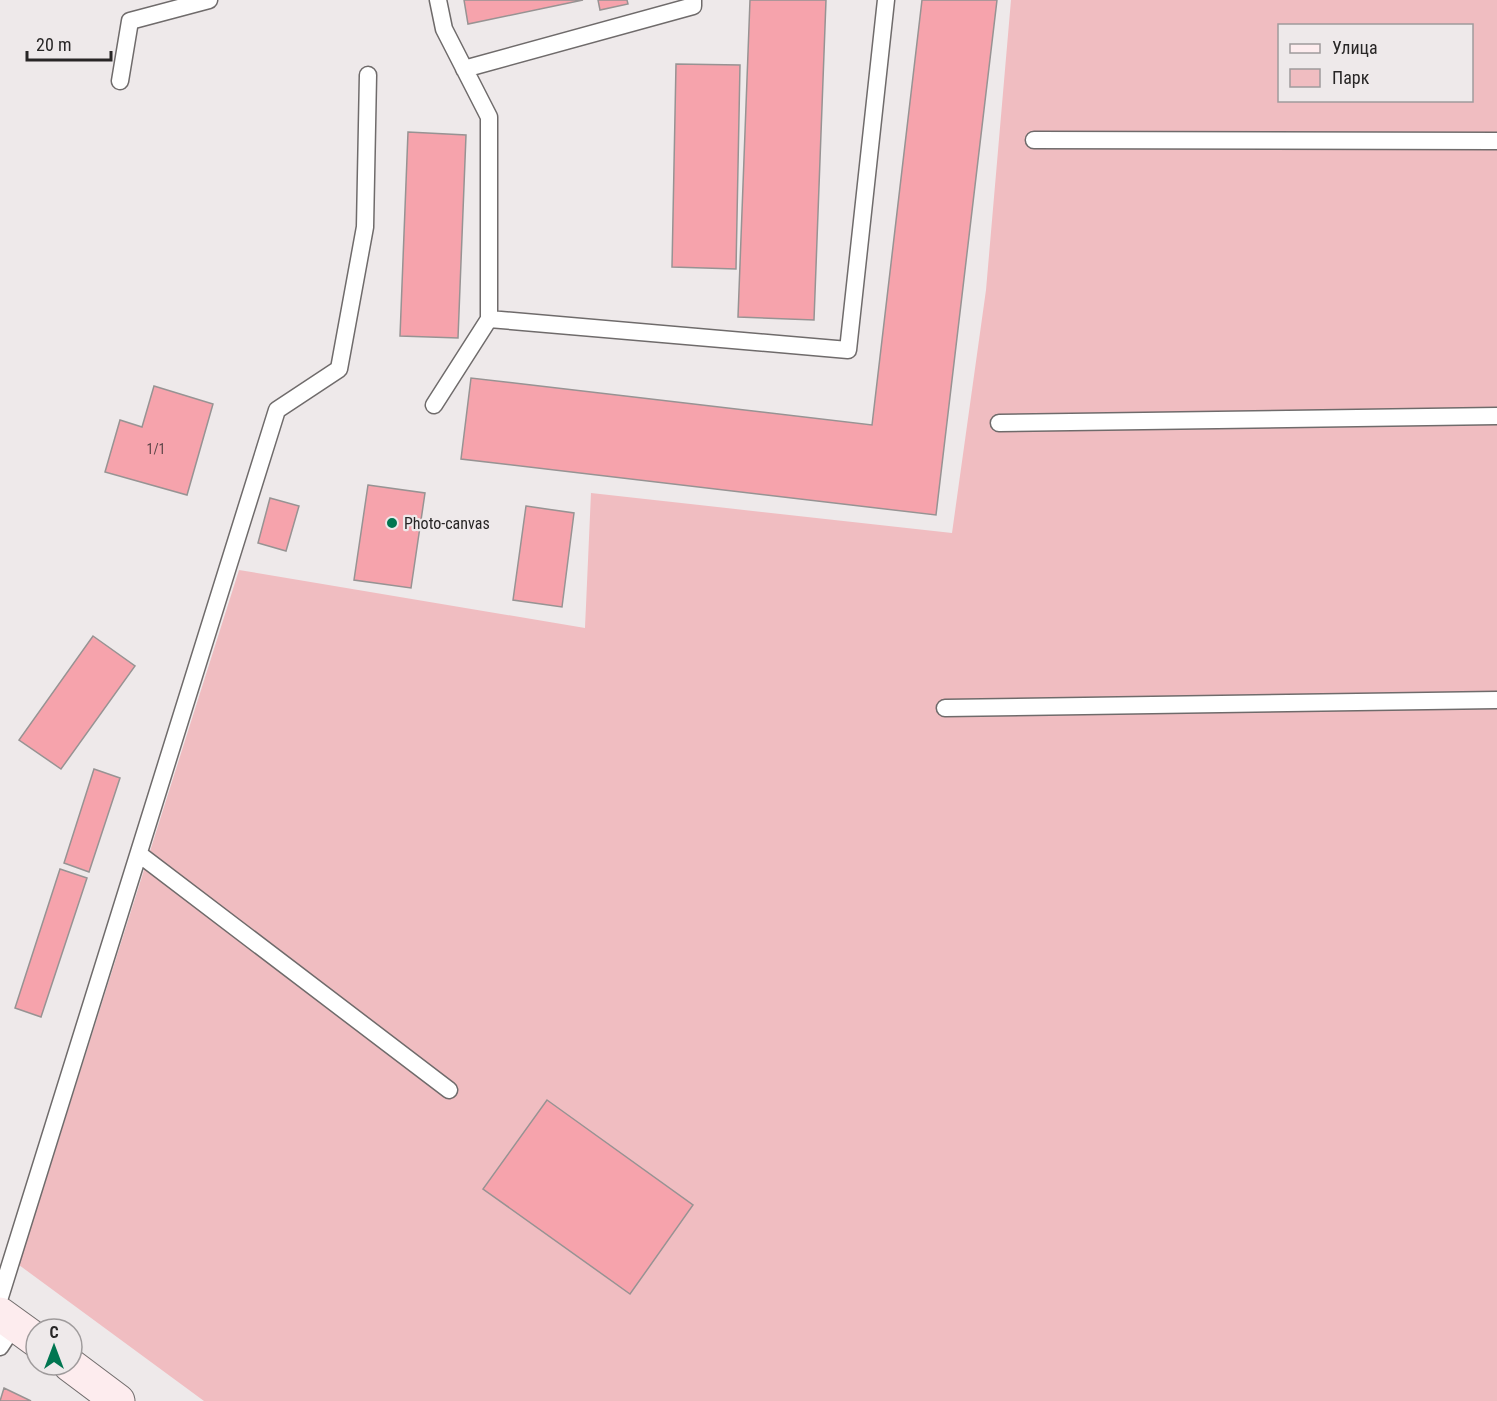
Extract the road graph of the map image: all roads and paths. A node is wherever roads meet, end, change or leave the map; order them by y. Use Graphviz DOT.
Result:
graph roads {
  1 [pos="208,0"];
  2 [pos="438,0"];
  3 [pos="693,0"];
  4 [pos="886,0"];
  5 [pos="464,69"];
  6 [pos="368,75"];
  7 [pos="120,81"];
  8 [pos="1034,140"];
  9 [pos="1497,141"];
  10 [pos="489,319"];
  11 [pos="434,405"];
  12 [pos="1497,416"];
  13 [pos="999,423"];
  14 [pos="1497,700"];
  15 [pos="945,708"];
  16 [pos="139,854"];
  17 [pos="449,1090"];
  18 [pos="10,1324"];
  19 [pos="84,1376"];
  20 [pos="118,1401"];
  1 -- 7 [label="lane"];
  2 -- 5 [label="lane"];
  3 -- 5 [label="lane"];
  4 -- 10 [label="lane"];
  5 -- 10 [label="lane"];
  6 -- 16 [label="lane"];
  8 -- 9 [label="lane"];
  10 -- 11 [label="lane"];
  12 -- 13 [label="lane"];
  14 -- 15 [label="lane"];
  16 -- 17 [label="lane"];
  16 -- 18 [label="lane"];
  19 -- 20 [label="street"];
}
